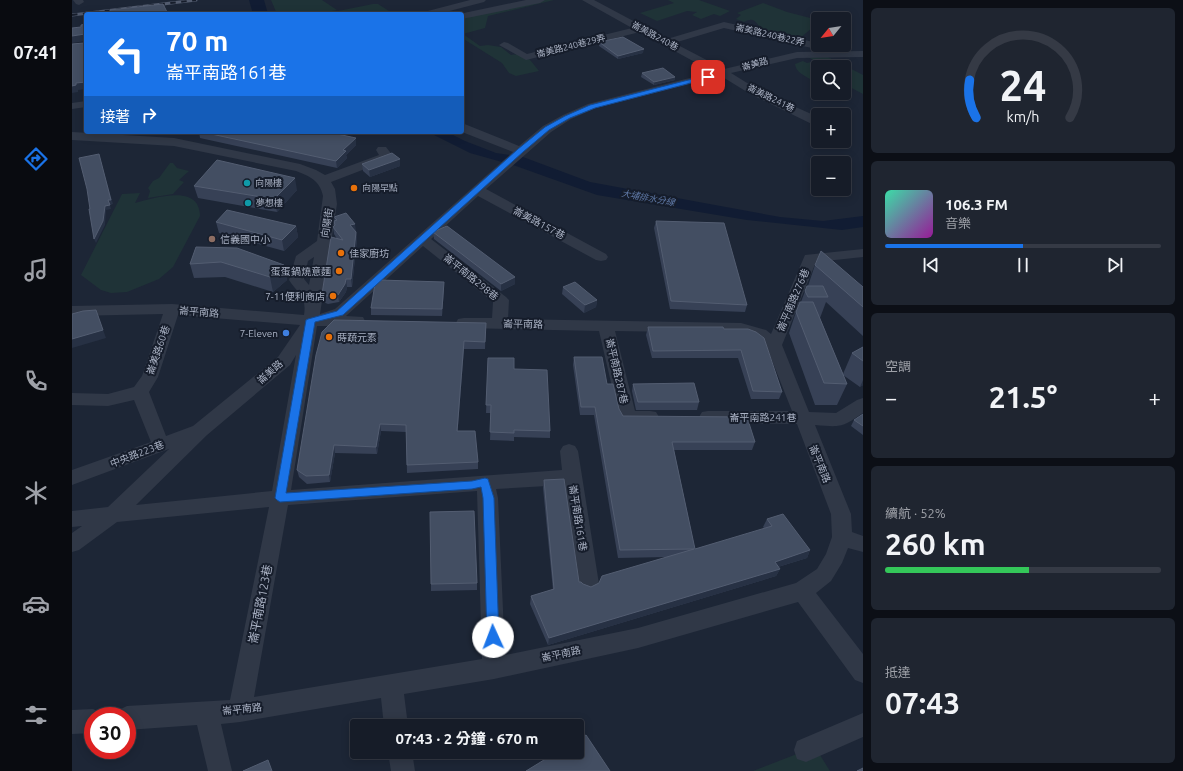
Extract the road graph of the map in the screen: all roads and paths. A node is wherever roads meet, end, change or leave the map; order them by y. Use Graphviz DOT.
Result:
graph roads {
  1 [pos="481,0"];
  2 [pos="540,0"];
  3 [pos="587,0"];
  4 [pos="435,12"];
  5 [pos="464,16"];
  6 [pos="641,29"];
  7 [pos="666,42"];
  8 [pos="504,45"];
  9 [pos="852,54"];
  10 [pos="863,54"];
  11 [pos="723,73"];
  12 [pos="84,104"];
  13 [pos="72,106"];
  14 [pos="811,118"];
  15 [pos="464,128"];
  16 [pos="94,134"];
  17 [pos="72,136"];
  18 [pos="145,136"];
  19 [pos="382,150"];
  20 [pos="521,151"];
  21 [pos="324,180"];
  22 [pos="477,190"];
  23 [pos="423,239"];
  24 [pos="325,240"];
  25 [pos="863,253"];
  26 [pos="601,257"];
  27 [pos="172,309"];
  28 [pos="75,313"];
  29 [pos="312,313"];
  30 [pos="374,322"];
  31 [pos="444,323"];
  32 [pos="500,324"];
  33 [pos="606,326"];
  34 [pos="774,345"];
  35 [pos="140,392"];
  36 [pos="72,399"];
  37 [pos="863,404"];
  38 [pos="667,417"];
  39 [pos="691,417"];
  40 [pos="801,418"];
  41 [pos="201,430"];
  42 [pos="161,445"];
  43 [pos="570,451"];
  44 [pos="572,477"];
  45 [pos="72,478"];
  46 [pos="485,482"];
  47 [pos="280,498"];
  48 [pos="115,513"];
  49 [pos="72,518"];
  50 [pos="842,537"];
  51 [pos="72,544"];
  52 [pos="863,544"];
  53 [pos="589,584"];
  54 [pos="802,591"];
  55 [pos="861,663"];
  56 [pos="494,668"];
  57 [pos="390,686"];
  58 [pos="240,711"];
  59 [pos="206,712"];
  60 [pos="136,717"];
  61 [pos="395,719"];
  62 [pos="84,721"];
  63 [pos="72,722"];
  64 [pos="863,725"];
  65 [pos="806,750"];
  66 [pos="401,759"];
  67 [pos="220,771"];
  68 [pos="403,771"];
  1 -- 4 [label="street"];
  2 -- 5 [label="street"];
  3 -- 6 [label="street, 崙美路240巷"];
  6 -- 7 [label="street, 崙美路240巷"];
  6 -- 8 [label="street, 崙美路240巷29弄"];
  7 -- 9 [label="street, 崙美路240巷22弄"];
  7 -- 11 [label="street, 崙美路240巷"];
  9 -- 10 [label="street, 崙美路"];
  9 -- 11 [label="street, 崙美路"];
  11 -- 14 [label="street, 崙美路241巷"];
  11 -- 20 [label="street, 崙美路"];
  12 -- 13 [label="street"];
  15 -- 20 [label="street"];
  16 -- 17 [label="street"];
  16 -- 18 [label="street"];
  18 -- 21 [label="street"];
  19 -- 21 [label="street"];
  20 -- 22 [label="street, 崙美路"];
  21 -- 24 [label="street, 向陽街"];
  22 -- 23 [label="street"];
  22 -- 26 [label="street, 崙美路157巷"];
  23 -- 29 [label="street"];
  23 -- 32 [label="street, 崙平南路298巷"];
  24 -- 29 [label="street, 向陽街"];
  24 -- 29 [label="street"];
  25 -- 34 [label="street, 崙平南路276巷"];
  27 -- 28 [label="street, 崙平南路"];
  27 -- 29 [label="street, 崙平南路"];
  27 -- 35 [label="street, 崙美路60巷"];
  29 -- 30 [label="street, 崙平南路"];
  29 -- 41 [label="street, 崙美路"];
  29 -- 47 [label="street, 向陽街"];
  31 -- 32 [label="street, 崙平南路"];
  32 -- 33 [label="street, 崙平南路"];
  33 -- 34 [label="street, 崙平南路"];
  33 -- 38 [label="street, 崙平南路287巷"];
  34 -- 40 [label="street, 崙平南路"];
  35 -- 36 [label="street"];
  35 -- 42 [label="street"];
  37 -- 40 [label="street, 崙平南路241巷"];
  39 -- 40 [label="street, 崙平南路241巷"];
  40 -- 50 [label="street, 崙平南路"];
  41 -- 42 [label="street, 中央路223巷"];
  41 -- 48 [label="street, 崙美路"];
  42 -- 45 [label="street, 中央路223巷"];
  43 -- 44 [label="street, 崙平南路161巷"];
  44 -- 46 [label="street"];
  44 -- 53 [label="street, 崙平南路161巷"];
  46 -- 47 [label="street"];
  46 -- 56 [label="street"];
  47 -- 48 [label="street"];
  47 -- 58 [label="street, 崙平南路123巷"];
  48 -- 49 [label="street"];
  48 -- 51 [label="street, 崙美路"];
  50 -- 52 [label="street"];
  50 -- 54 [label="street, 崙平南路"];
  54 -- 55 [label="street"];
  54 -- 56 [label="street, 崙平南路"];
  56 -- 57 [label="street, 崙平南路"];
  57 -- 58 [label="street, 崙平南路"];
  57 -- 61 [label="street"];
  58 -- 59 [label="street, 崙平南路"];
  59 -- 60 [label="street, 崙平南路"];
  59 -- 67 [label="street"];
  62 -- 63 [label="street"];
  64 -- 65 [label="street"];
  66 -- 68 [label="street"];
}
